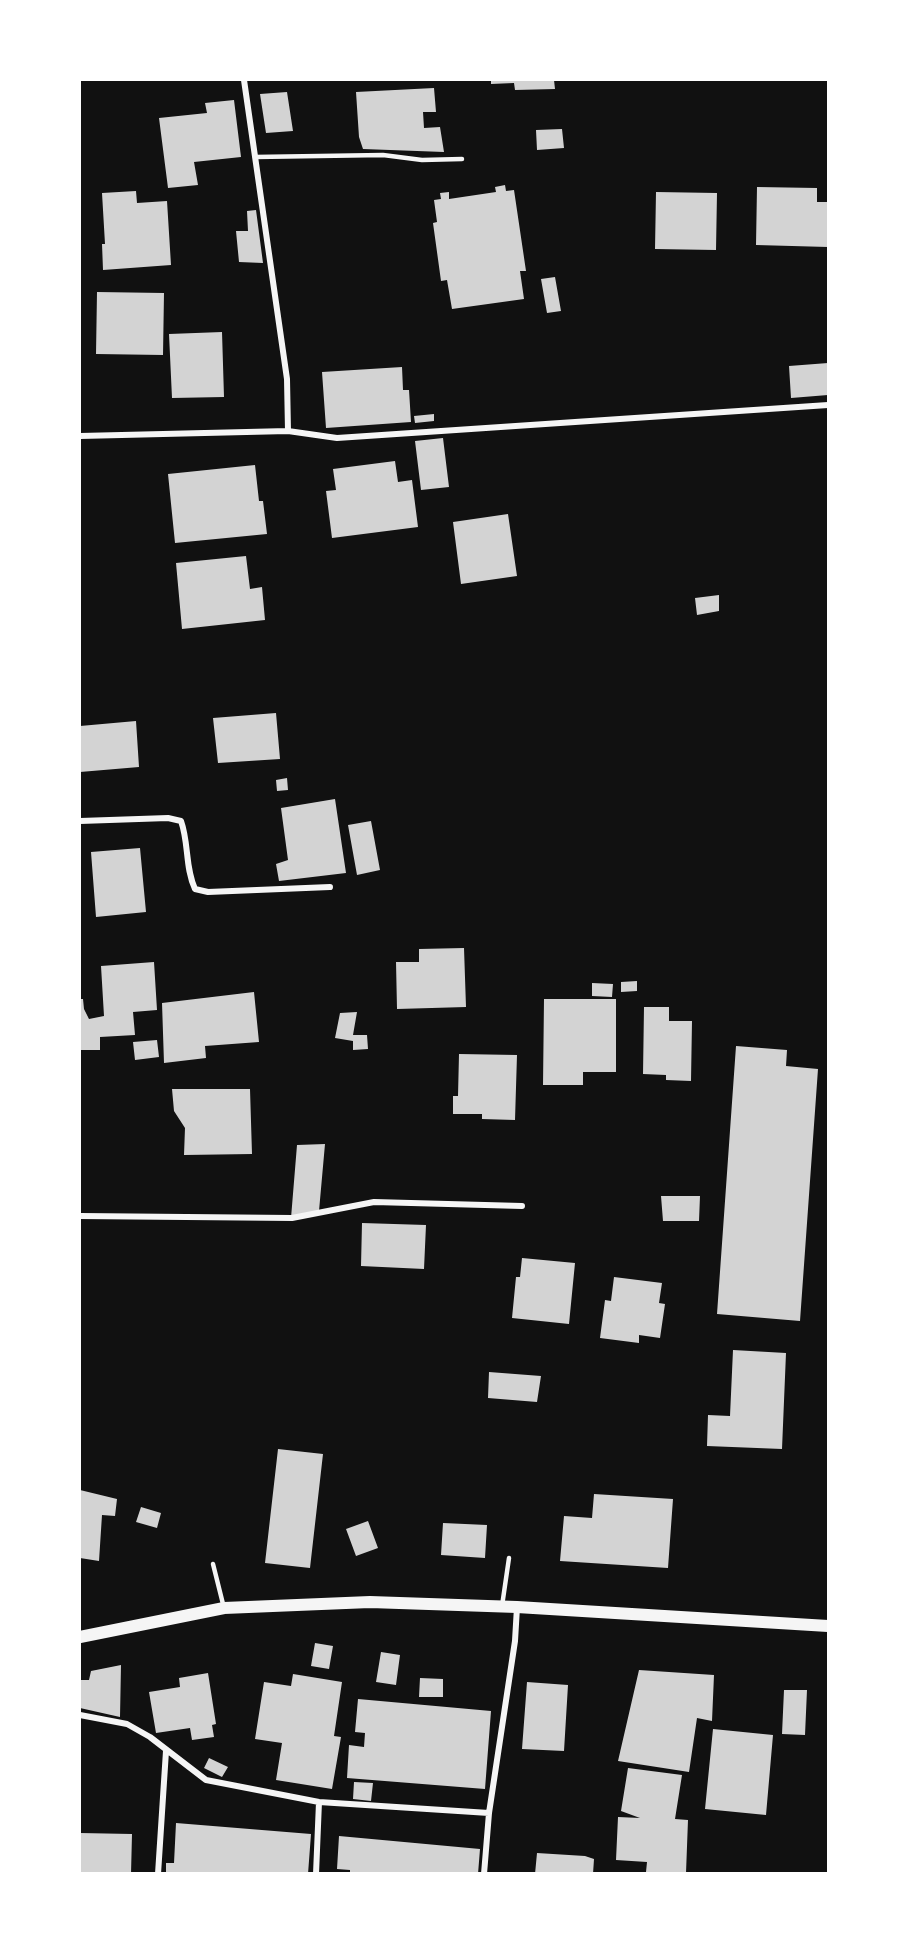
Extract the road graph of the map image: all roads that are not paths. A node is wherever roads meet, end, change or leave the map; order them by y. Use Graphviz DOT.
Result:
graph roads {
  1 [pos="243,80"];
  2 [pos="255,157"];
  3 [pos="462,159"];
  4 [pos="828,405"];
  5 [pos="288,431"];
  6 [pos="80,435"];
  7 [pos="80,821"];
  8 [pos="330,887"];
  9 [pos="522,1206"];
  10 [pos="80,1216"];
  11 [pos="509,1558"];
  12 [pos="213,1564"];
  13 [pos="502,1606"];
  14 [pos="517,1607"];
  15 [pos="224,1608"];
  16 [pos="828,1626"];
  17 [pos="80,1637"];
  18 [pos="80,1715"];
  19 [pos="166,1751"];
  20 [pos="319,1802"];
  21 [pos="489,1813"];
  22 [pos="158,1874"];
  23 [pos="316,1874"];
  24 [pos="484,1874"];
  1 -- 2 [label="street"];
  2 -- 3 [label="lane"];
  2 -- 5 [label="street"];
  4 -- 5 [label="street"];
  5 -- 6 [label="street"];
  7 -- 8 [label="street"];
  9 -- 10 [label="street"];
  11 -- 13 [label="lane"];
  12 -- 15 [label="lane"];
  13 -- 14 [label="main road"];
  13 -- 15 [label="main road"];
  14 -- 16 [label="main road"];
  14 -- 21 [label="street"];
  15 -- 17 [label="main road"];
  18 -- 19 [label="street"];
  19 -- 20 [label="street"];
  19 -- 22 [label="street"];
  20 -- 21 [label="street"];
  20 -- 23 [label="street"];
  21 -- 24 [label="street"];
}
